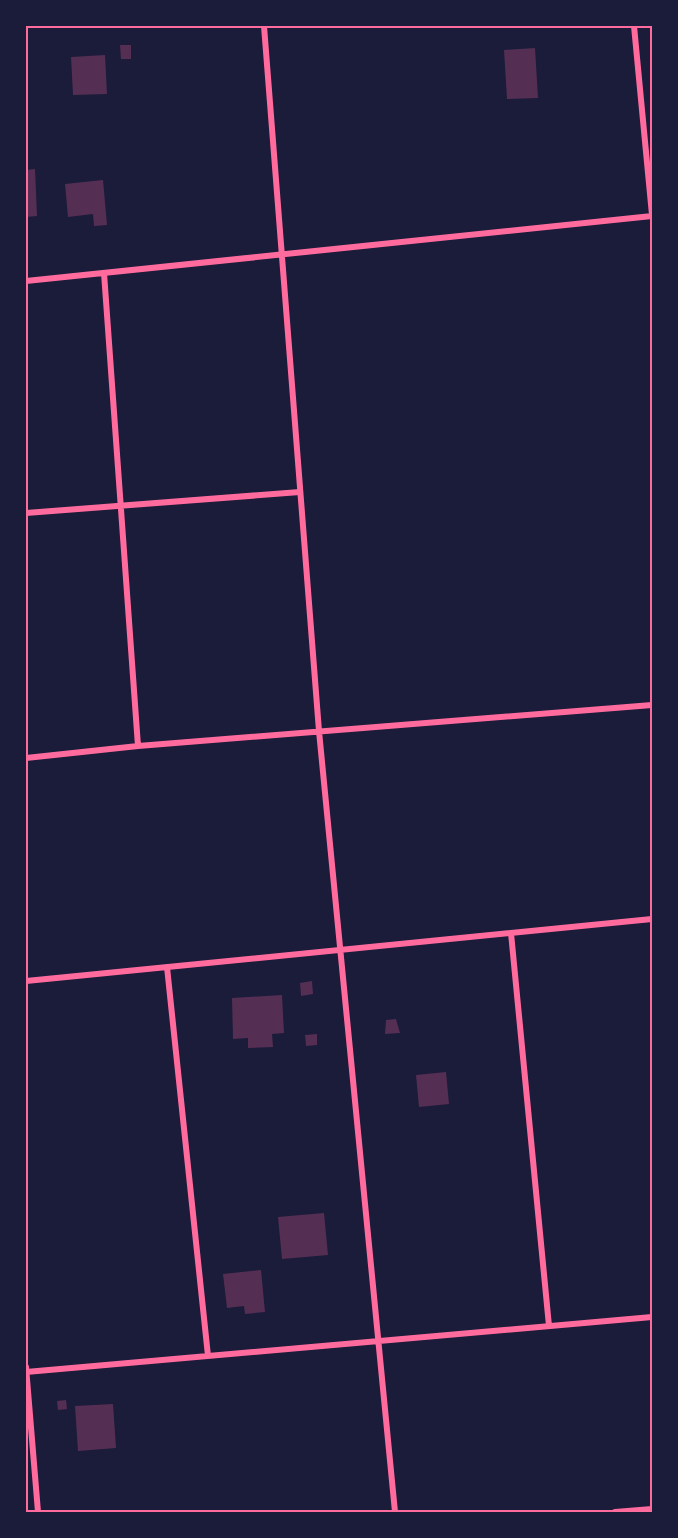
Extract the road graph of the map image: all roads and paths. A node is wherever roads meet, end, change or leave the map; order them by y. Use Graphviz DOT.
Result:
graph roads {
  1 [pos="264,26"];
  2 [pos="634,26"];
  3 [pos="652,215"];
  4 [pos="282,254"];
  5 [pos="104,273"];
  6 [pos="26,281"];
  7 [pos="300,492"];
  8 [pos="121,506"];
  9 [pos="26,513"];
  10 [pos="652,705"];
  11 [pos="319,731"];
  12 [pos="138,746"];
  13 [pos="26,758"];
  14 [pos="652,919"];
  15 [pos="511,933"];
  16 [pos="340,950"];
  17 [pos="167,967"];
  18 [pos="26,981"];
  19 [pos="652,1317"];
  20 [pos="549,1326"];
  21 [pos="379,1341"];
  22 [pos="208,1356"];
  23 [pos="26,1370"];
  24 [pos="652,1509"];
  25 [pos="38,1512"];
  26 [pos="395,1512"];
  27 [pos="615,1512"];
  1 -- 4 [label="street"];
  2 -- 3 [label="street"];
  3 -- 4 [label="street"];
  4 -- 5 [label="street"];
  4 -- 7 [label="street"];
  5 -- 6 [label="street"];
  5 -- 8 [label="street"];
  7 -- 8 [label="street"];
  7 -- 11 [label="street"];
  8 -- 9 [label="street"];
  8 -- 12 [label="street"];
  10 -- 11 [label="street"];
  11 -- 12 [label="street"];
  11 -- 16 [label="street"];
  12 -- 13 [label="street"];
  14 -- 15 [label="street"];
  15 -- 16 [label="street"];
  15 -- 20 [label="street"];
  16 -- 17 [label="street"];
  16 -- 21 [label="street"];
  17 -- 18 [label="street"];
  17 -- 22 [label="street"];
  19 -- 20 [label="street"];
  20 -- 21 [label="street"];
  21 -- 22 [label="street"];
  21 -- 26 [label="street"];
  22 -- 23 [label="street"];
  23 -- 25 [label="street"];
  24 -- 27 [label="street"];
}
